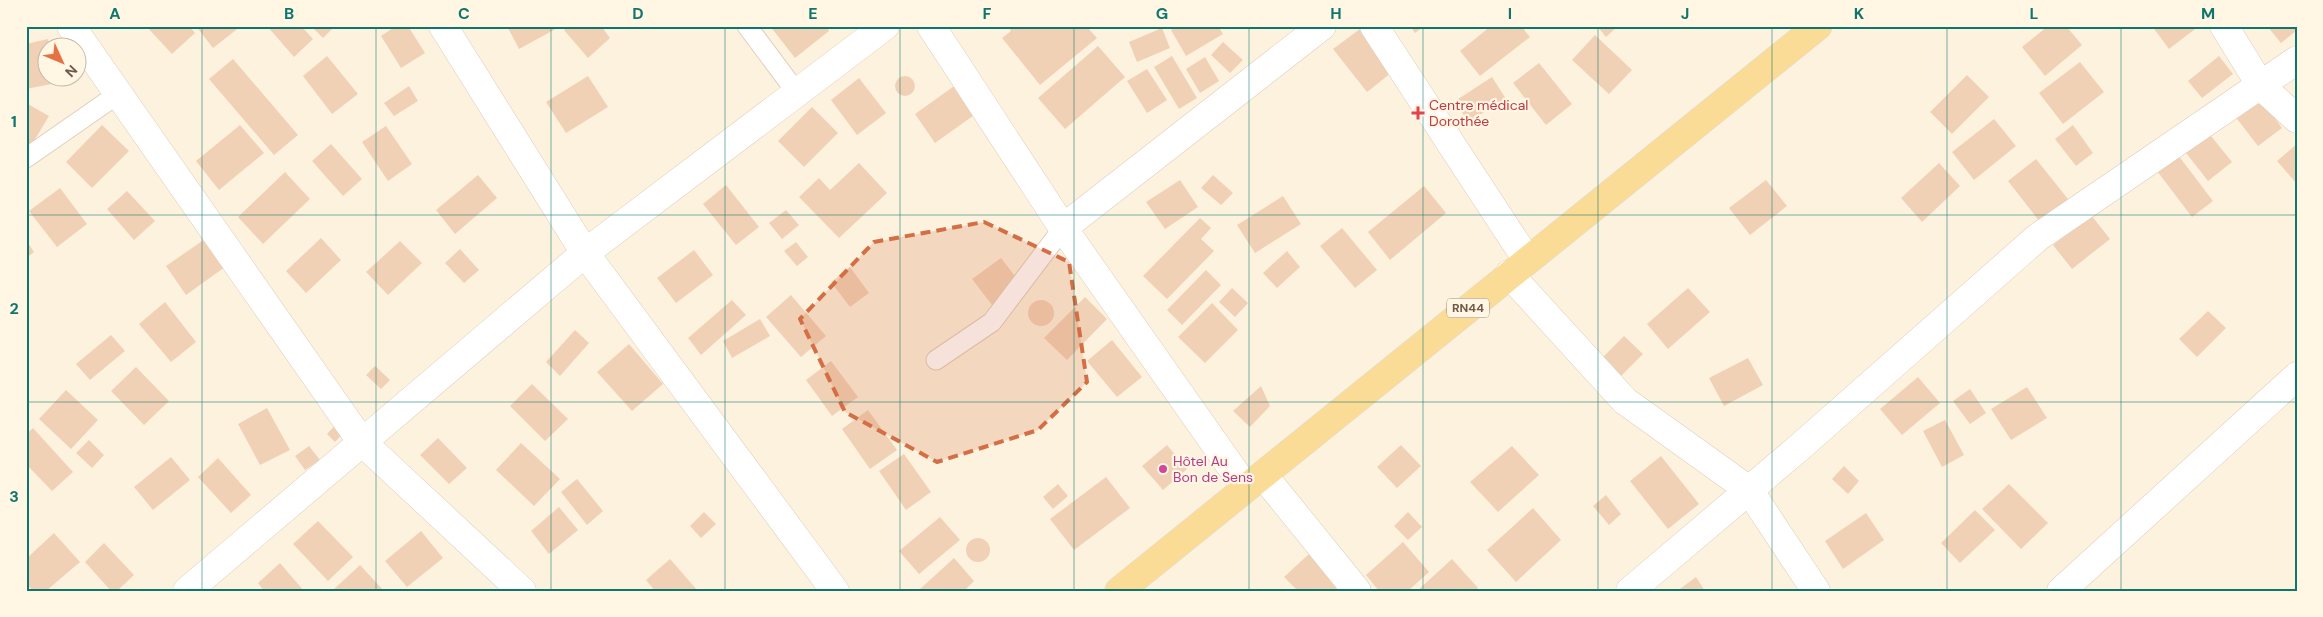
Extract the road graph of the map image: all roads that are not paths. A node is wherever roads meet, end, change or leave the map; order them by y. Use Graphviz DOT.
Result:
graph roads {
  1 [pos="71,26"];
  2 [pos="443,26"];
  3 [pos="747,26"];
  4 [pos="885,26"];
  5 [pos="931,26"];
  6 [pos="1322,26"];
  7 [pos="1374,26"];
  8 [pos="1818,26"];
  9 [pos="2224,26"];
  10 [pos="2297,60"];
  11 [pos="2261,86"];
  12 [pos="797,93"];
  13 [pos="118,94"];
  14 [pos="2297,119"];
  15 [pos="26,158"];
  16 [pos="1064,228"];
  17 [pos="585,253"];
  18 [pos="1518,267"];
  19 [pos="936,360"];
  20 [pos="2297,376"];
  21 [pos="361,442"];
  22 [pos="1254,481"];
  23 [pos="1749,490"];
  24 [pos="199,587"];
  25 [pos="522,591"];
  26 [pos="835,591"];
  27 [pos="1119,591"];
  28 [pos="1357,591"];
  29 [pos="1630,591"];
  30 [pos="1816,591"];
  31 [pos="2061,591"];
  1 -- 13 [label="street"];
  2 -- 17 [label="street"];
  3 -- 12 [label="lane"];
  4 -- 12 [label="street"];
  5 -- 16 [label="street"];
  6 -- 16 [label="street"];
  7 -- 18 [label="street"];
  8 -- 18 [label="main road, RN44"];
  9 -- 11 [label="street"];
  10 -- 11 [label="street"];
  11 -- 14 [label="street"];
  11 -- 23 [label="street"];
  12 -- 17 [label="street"];
  13 -- 15 [label="lane"];
  13 -- 21 [label="street"];
  16 -- 19 [label="lane"];
  16 -- 22 [label="street"];
  17 -- 21 [label="street"];
  17 -- 26 [label="street"];
  18 -- 22 [label="main road, RN44"];
  18 -- 23 [label="street"];
  20 -- 31 [label="street"];
  21 -- 24 [label="street"];
  21 -- 25 [label="street"];
  22 -- 27 [label="main road, RN44"];
  22 -- 28 [label="street"];
  23 -- 29 [label="street"];
  23 -- 30 [label="street"];
}
